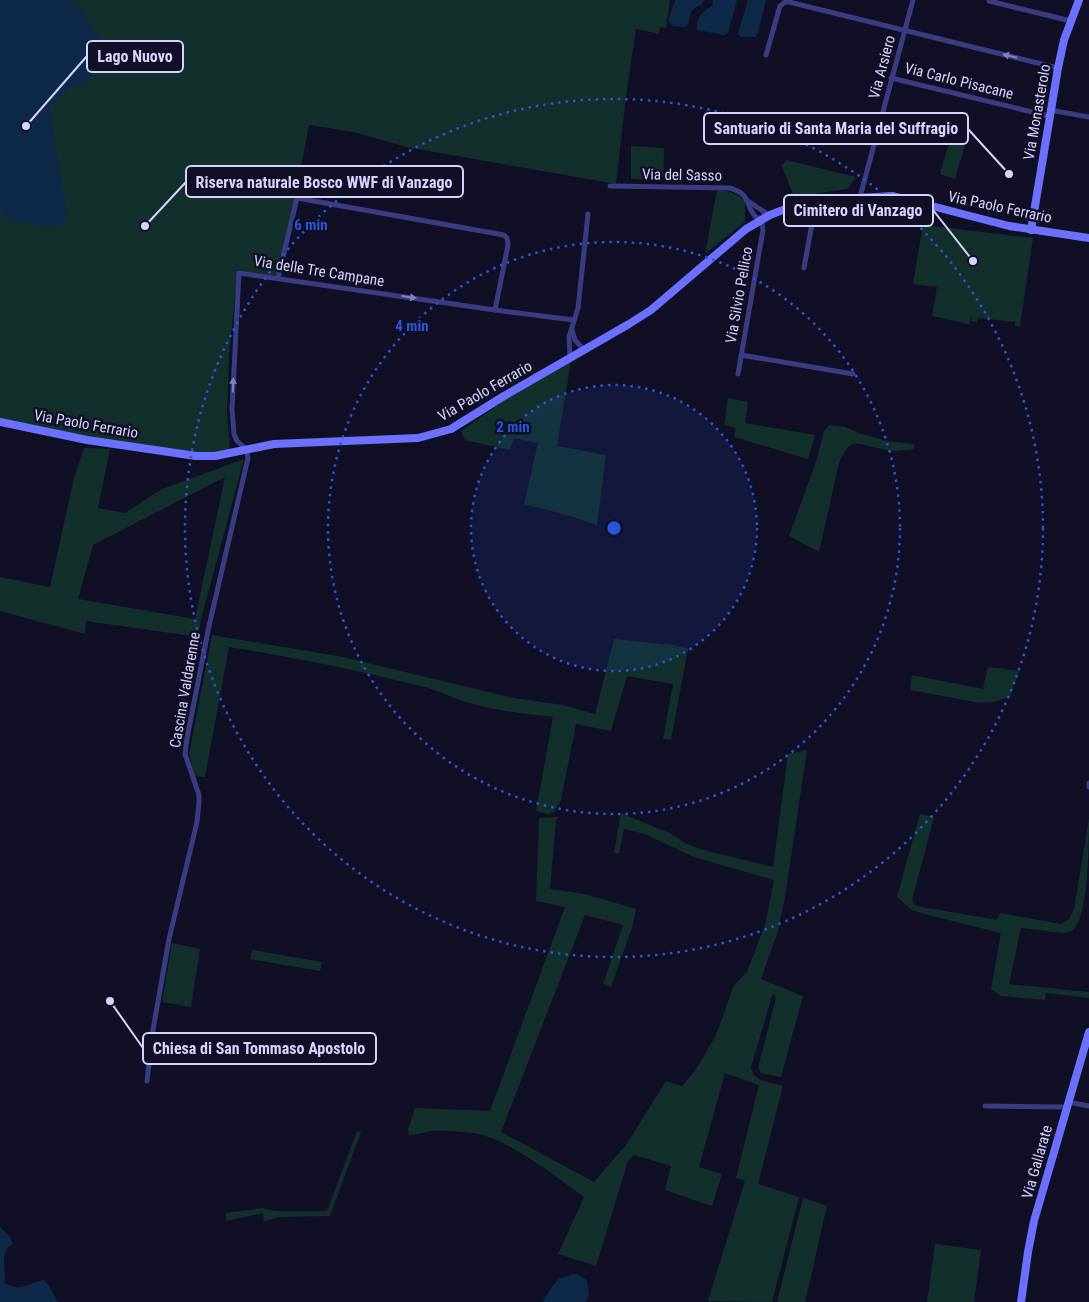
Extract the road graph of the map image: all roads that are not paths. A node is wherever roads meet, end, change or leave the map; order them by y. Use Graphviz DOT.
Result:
graph roads {
  1 [pos="913,0"];
  2 [pos="1079,0"];
  3 [pos="789,1"];
  4 [pos="989,1"];
  5 [pos="1071,21"];
  6 [pos="904,31"];
  7 [pos="766,54"];
  8 [pos="1058,68"];
  9 [pos="891,78"];
  10 [pos="1049,113"];
  11 [pos="1089,117"];
  12 [pos="610,186"];
  13 [pos="860,197"];
  14 [pos="748,201"];
  15 [pos="816,201"];
  16 [pos="588,214"];
  17 [pos="752,214"];
  18 [pos="764,216"];
  19 [pos="746,229"];
  20 [pos="1031,230"];
  21 [pos="1089,238"];
  22 [pos="804,268"];
  23 [pos="278,278"];
  24 [pos="495,310"];
  25 [pos="574,320"];
  26 [pos="572,330"];
  27 [pos="583,349"];
  28 [pos="741,355"];
  29 [pos="570,357"];
  30 [pos="738,374"];
  31 [pos="853,374"];
  32 [pos="0,422"];
  33 [pos="246,449"];
  34 [pos="1089,783"];
  35 [pos="1089,788"];
  36 [pos="1089,1032"];
  37 [pos="146,1082"];
  38 [pos="1068,1105"];
  39 [pos="984,1106"];
  40 [pos="1089,1106"];
  41 [pos="1021,1302"];
  1 -- 6 [label="street, Via Arsiero"];
  2 -- 5 [label="street, Via Monasterolo"];
  3 -- 6 [label="street"];
  3 -- 7 [label="street"];
  4 -- 5 [label="street"];
  5 -- 8 [label="street, Via Monasterolo"];
  8 -- 6 [label="street, one-way"];
  6 -- 9 [label="street, Via Arsiero"];
  8 -- 10 [label="street, Via Monasterolo"];
  9 -- 10 [label="street, Via Carlo Pisacane"];
  9 -- 13 [label="street, Via Arsiero"];
  10 -- 11 [label="street, Via Carlo Pisacane"];
  10 -- 20 [label="street, Via Monasterolo"];
  12 -- 14 [label="street, Via del Sasso"];
  13 -- 15 [label="street, Via Paolo Ferrario"];
  13 -- 20 [label="street, Via Paolo Ferrario"];
  14 -- 17 [label="street"];
  14 -- 18 [label="street, Via del Sasso"];
  15 -- 18 [label="street, Via Paolo Ferrario"];
  15 -- 22 [label="street"];
  16 -- 25 [label="street"];
  17 -- 18 [label="street"];
  17 -- 19 [label="street"];
  18 -- 19 [label="street, Via Paolo Ferrario"];
  18 -- 28 [label="street, Via Silvio Pellico"];
  19 -- 27 [label="street, Via Paolo Ferrario"];
  20 -- 21 [label="street, Via Paolo Ferrario"];
  23 -- 24 [label="street, Via delle Tre Campane, one-way"];
  23 -- 24 [label="street"];
  33 -- 23 [label="street, Via delle Tre Campane, one-way"];
  24 -- 25 [label="street, Via delle Tre Campane"];
  25 -- 26 [label="street"];
  26 -- 27 [label="street"];
  26 -- 29 [label="street"];
  27 -- 29 [label="street, Via Paolo Ferrario"];
  28 -- 30 [label="street, Via Silvio Pellico"];
  28 -- 31 [label="street"];
  29 -- 33 [label="street, Via Paolo Ferrario"];
  32 -- 33 [label="street, Via Paolo Ferrario"];
  33 -- 37 [label="street, Cascina Valdarenne"];
  34 -- 35 [label="street"];
  36 -- 38 [label="street, Via Gallarate"];
  38 -- 39 [label="street"];
  38 -- 40 [label="street"];
  38 -- 41 [label="street, Via Gallarate"];
}
